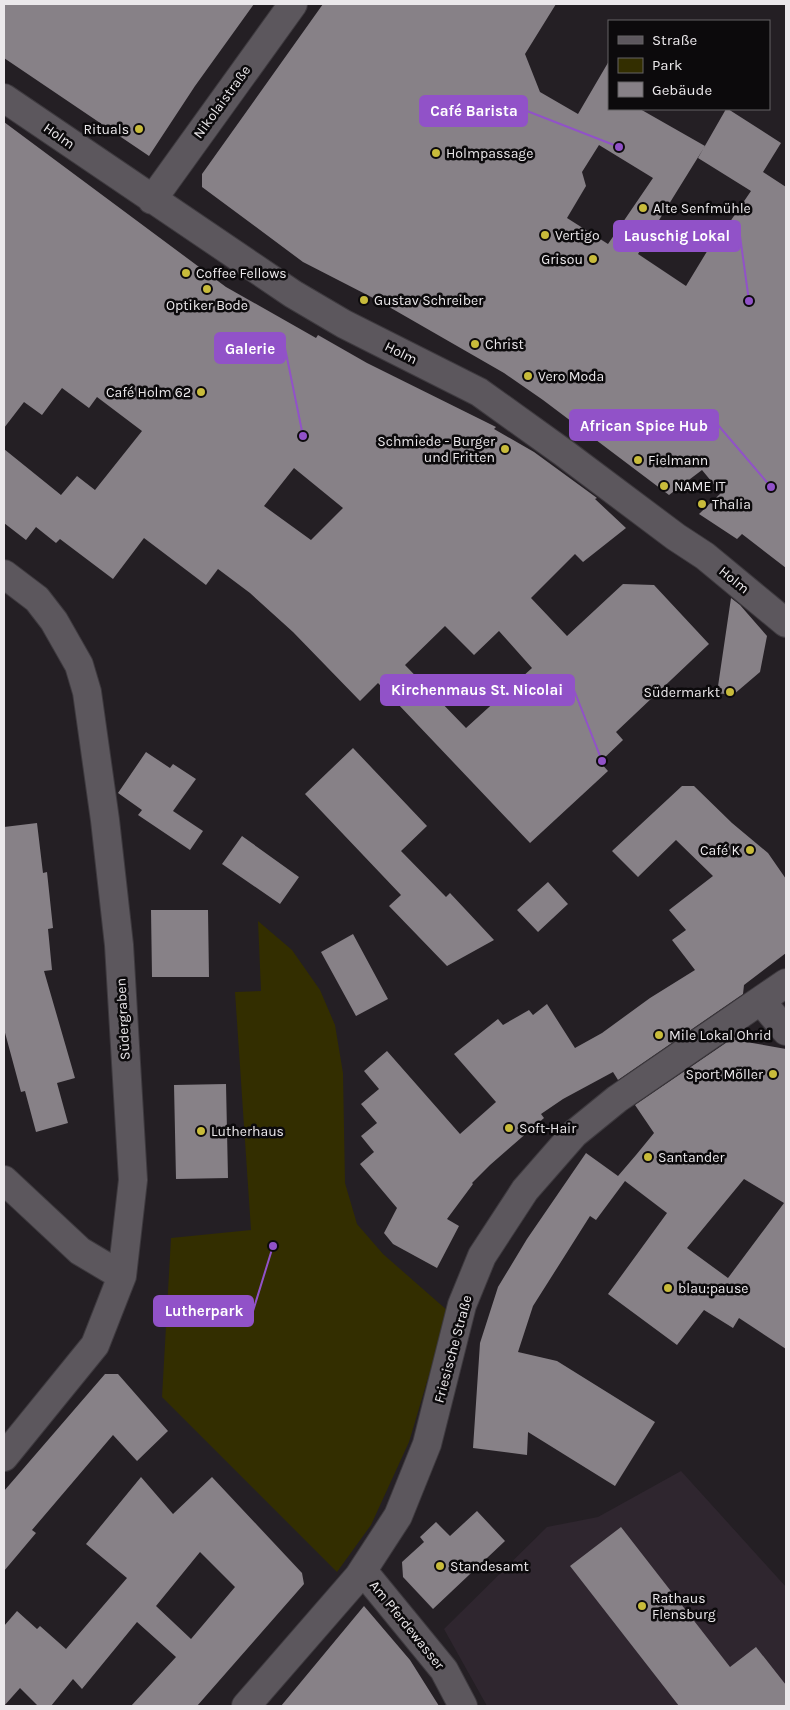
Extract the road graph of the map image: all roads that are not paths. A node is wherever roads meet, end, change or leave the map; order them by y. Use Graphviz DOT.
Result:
graph roads {
  1 [pos="293,4"];
  2 [pos="4,98"];
  3 [pos="152,200"];
  4 [pos="4,574"];
  5 [pos="786,623"];
  6 [pos="786,982"];
  7 [pos="761,1002"];
  8 [pos="786,1031"];
  9 [pos="4,1180"];
  10 [pos="122,1276"];
  11 [pos="5,1452"];
  12 [pos="363,1571"];
  13 [pos="246,1706"];
  14 [pos="463,1706"];
  1 -- 3 [label="street, Nikolaistraße"];
  2 -- 3 [label="street, Holm"];
  3 -- 5 [label="street, Holm"];
  4 -- 10 [label="street, Südergraben"];
  6 -- 7 [label="street"];
  7 -- 8 [label="street"];
  7 -- 12 [label="street, Friesische Straße"];
  9 -- 10 [label="street"];
  10 -- 11 [label="street, Südergraben"];
  12 -- 13 [label="street, Friesische Straße"];
  12 -- 14 [label="street, Am Pferdewasser"];
}
